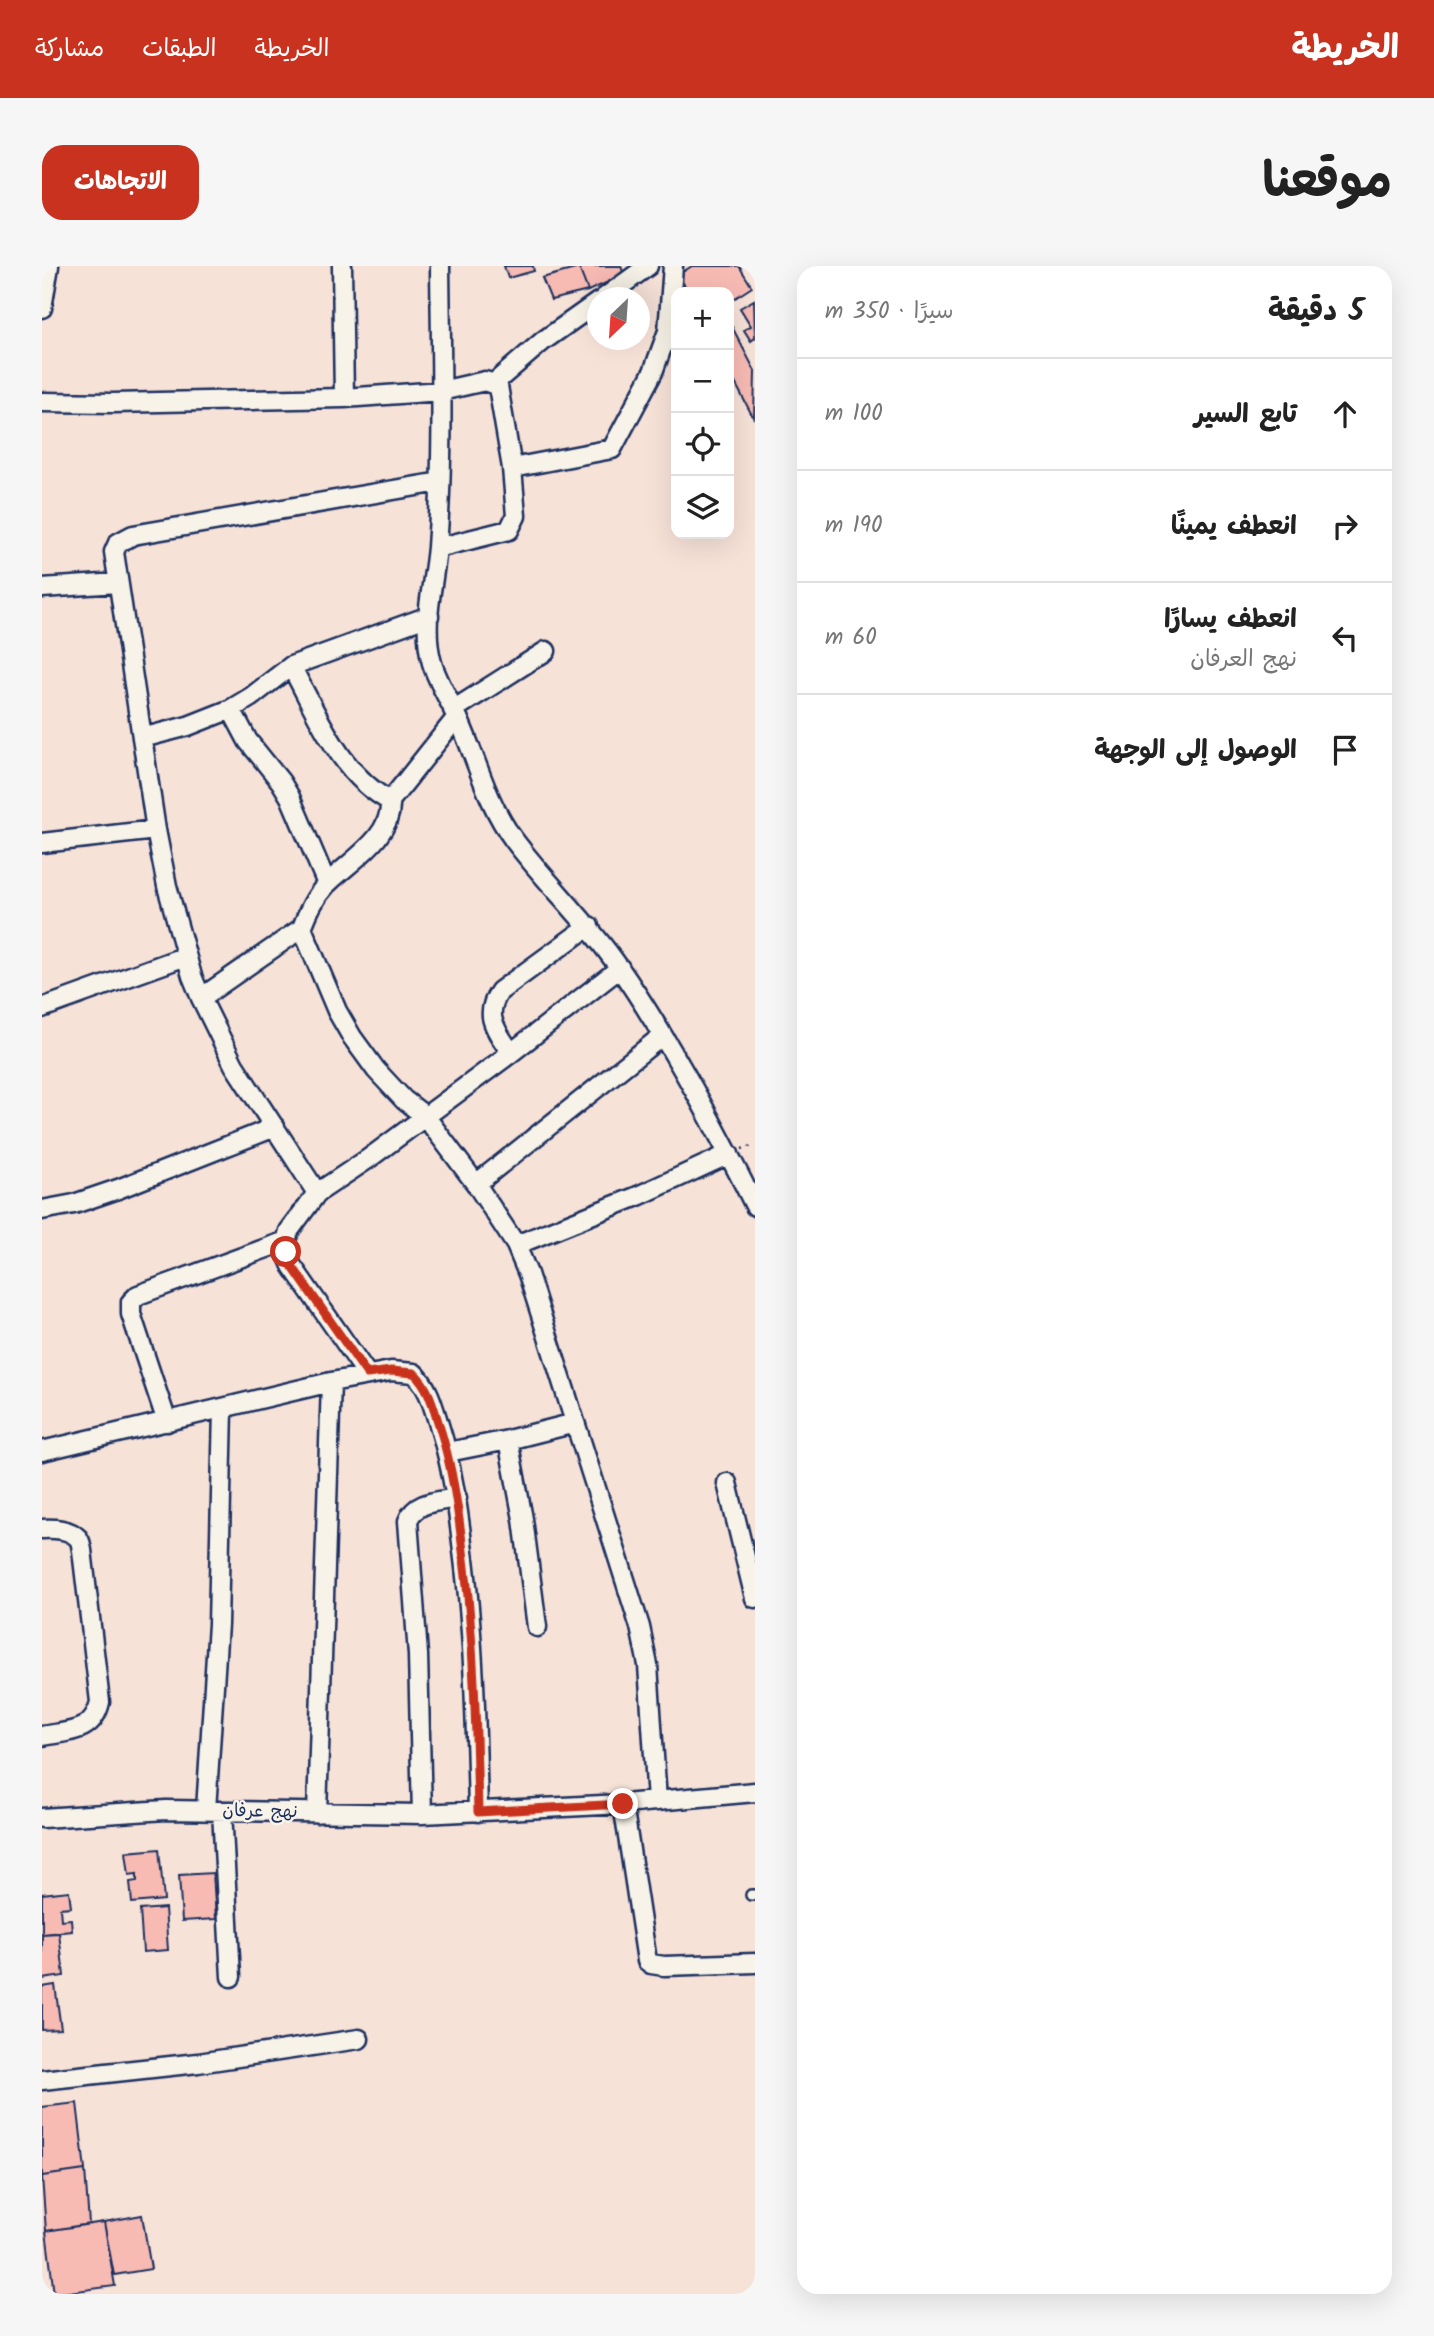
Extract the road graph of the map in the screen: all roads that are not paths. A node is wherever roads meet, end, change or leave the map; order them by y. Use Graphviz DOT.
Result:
graph roads {
  1 [pos="49,266"];
  2 [pos="342,266"];
  3 [pos="440,266"];
  4 [pos="648,266"];
  5 [pos="673,266"];
  6 [pos="619,287"];
  7 [pos="42,308"];
  8 [pos="587,309"];
  9 [pos="493,384"];
  10 [pos="441,391"];
  11 [pos="344,398"];
  12 [pos="42,402"];
  13 [pos="512,468"];
  14 [pos="439,482"];
  15 [pos="437,548"];
  16 [pos="118,583"];
  17 [pos="42,588"];
  18 [pos="429,616"];
  19 [pos="546,651"];
  20 [pos="291,666"];
  21 [pos="231,709"];
  22 [pos="455,714"];
  23 [pos="142,738"];
  24 [pos="390,801"];
  25 [pos="156,830"];
  26 [pos="42,843"];
  27 [pos="327,884"];
  28 [pos="589,926"];
  29 [pos="302,928"];
  30 [pos="187,956"];
  31 [pos="620,968"];
  32 [pos="201,998"];
  33 [pos="42,1008"];
  34 [pos="662,1036"];
  35 [pos="511,1053"];
  36 [pos="425,1116"];
  37 [pos="275,1127"];
  38 [pos="729,1154"];
  39 [pos="476,1184"];
  40 [pos="317,1193"];
  41 [pos="755,1206"];
  42 [pos="42,1210"];
  43 [pos="286,1241"];
  44 [pos="516,1245"];
  45 [pos="367,1374"];
  46 [pos="331,1382"];
  47 [pos="223,1409"];
  48 [pos="166,1422"];
  49 [pos="575,1423"];
  50 [pos="508,1440"];
  51 [pos="42,1451"];
  52 [pos="448,1452"];
  53 [pos="727,1483"];
  54 [pos="457,1497"];
  55 [pos="42,1530"];
  56 [pos="749,1550"];
  57 [pos="755,1598"];
  58 [pos="537,1627"];
  59 [pos="42,1736"];
  60 [pos="755,1792"];
  61 [pos="656,1801"];
  62 [pos="623,1804"];
  63 [pos="214,1811"];
  64 [pos="478,1812"];
  65 [pos="317,1813"];
  66 [pos="422,1814"];
  67 [pos="42,1818"];
  68 [pos="755,1963"];
  69 [pos="231,1977"];
  70 [pos="359,2039"];
  71 [pos="42,2080"];
  1 -- 7 [label="street"];
  2 -- 11 [label="street"];
  3 -- 10 [label="street"];
  4 -- 6 [label="street"];
  5 -- 13 [label="street"];
  8 -- 9 [label="street"];
  9 -- 10 [label="street"];
  9 -- 13 [label="street"];
  10 -- 11 [label="street"];
  10 -- 14 [label="street"];
  11 -- 12 [label="street"];
  13 -- 15 [label="street"];
  14 -- 15 [label="street"];
  14 -- 16 [label="street"];
  15 -- 18 [label="street"];
  16 -- 17 [label="street"];
  16 -- 23 [label="street"];
  18 -- 20 [label="street"];
  18 -- 22 [label="street"];
  19 -- 22 [label="street"];
  20 -- 21 [label="street"];
  20 -- 24 [label="street"];
  21 -- 23 [label="street"];
  21 -- 27 [label="street"];
  22 -- 24 [label="street"];
  22 -- 28 [label="street"];
  23 -- 25 [label="street"];
  24 -- 27 [label="street"];
  25 -- 26 [label="street"];
  25 -- 30 [label="street"];
  27 -- 29 [label="street"];
  28 -- 31 [label="street"];
  28 -- 35 [label="street"];
  29 -- 32 [label="street"];
  29 -- 36 [label="street"];
  30 -- 32 [label="street"];
  30 -- 33 [label="street"];
  31 -- 34 [label="street"];
  31 -- 35 [label="street"];
  32 -- 37 [label="street"];
  34 -- 38 [label="street"];
  34 -- 39 [label="street"];
  35 -- 36 [label="street"];
  36 -- 39 [label="street"];
  36 -- 40 [label="street"];
  37 -- 40 [label="street"];
  37 -- 42 [label="street"];
  38 -- 41 [label="street"];
  38 -- 44 [label="street"];
  39 -- 44 [label="street"];
  40 -- 43 [label="street"];
  43 -- 45 [label="street"];
  43 -- 48 [label="street"];
  44 -- 49 [label="street"];
  45 -- 46 [label="street"];
  45 -- 52 [label="street"];
  46 -- 47 [label="street"];
  46 -- 65 [label="street"];
  47 -- 48 [label="street"];
  47 -- 63 [label="street"];
  48 -- 51 [label="street"];
  49 -- 50 [label="street"];
  49 -- 61 [label="street"];
  50 -- 52 [label="street"];
  50 -- 58 [label="street"];
  52 -- 54 [label="street"];
  53 -- 56 [label="street"];
  54 -- 64 [label="street"];
  54 -- 66 [label="street"];
  55 -- 59 [label="street"];
  56 -- 57 [label="street"];
  60 -- 61 [label="street, نهج عرفان"];
  61 -- 62 [label="street, نهج عرفان"];
  62 -- 64 [label="street, نهج عرفان"];
  62 -- 68 [label="street"];
  63 -- 65 [label="street, نهج عرفان"];
  63 -- 67 [label="street, نهج عرفان"];
  63 -- 69 [label="street"];
  64 -- 66 [label="street, نهج عرفان"];
  65 -- 66 [label="street, نهج عرفان"];
  70 -- 71 [label="street"];
}
